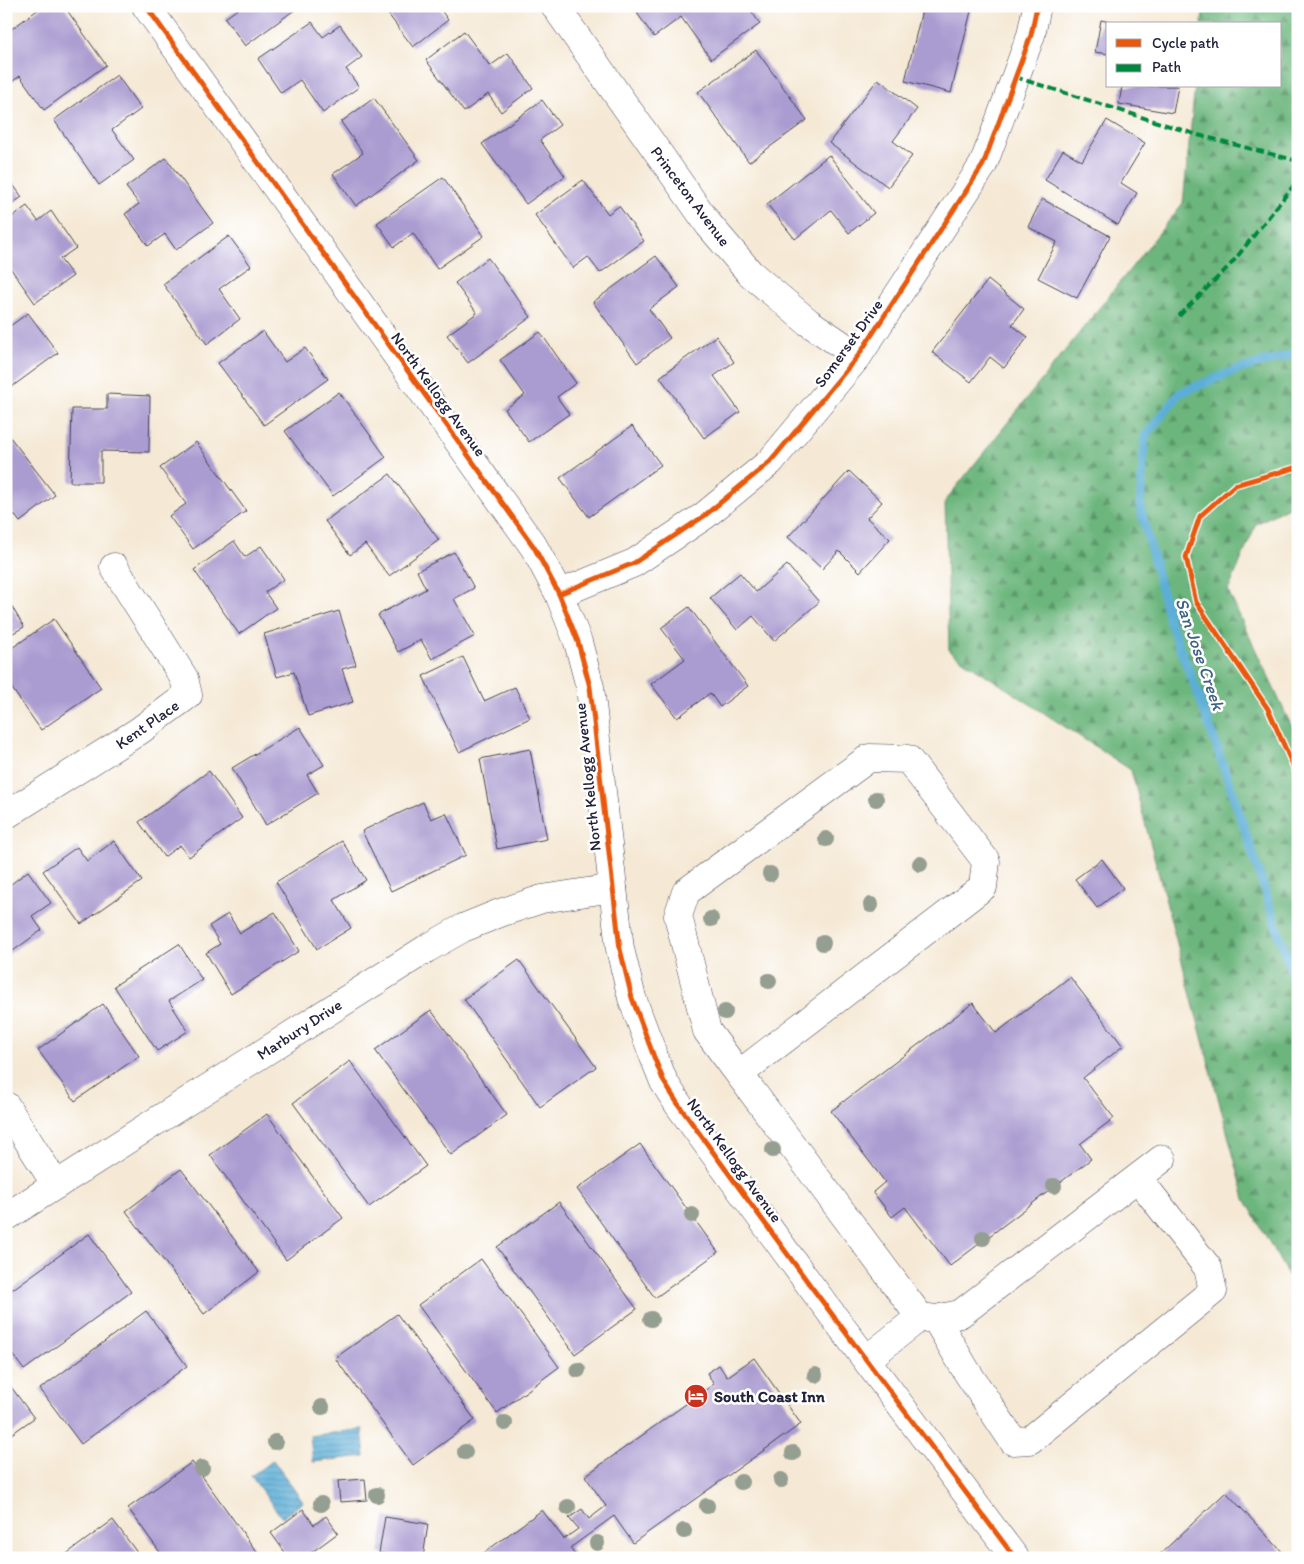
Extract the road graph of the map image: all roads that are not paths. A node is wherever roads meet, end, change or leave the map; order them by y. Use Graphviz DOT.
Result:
graph roads {
  1 [pos="146,6"];
  2 [pos="555,6"];
  3 [pos="1037,6"];
  4 [pos="858,356"];
  5 [pos="114,567"];
  6 [pos="560,594"];
  7 [pos="6,816"];
  8 [pos="613,888"];
  9 [pos="739,1074"];
  10 [pos="6,1106"];
  11 [pos="1162,1159"];
  12 [pos="1138,1178"];
  13 [pos="56,1185"];
  14 [pos="6,1217"];
  15 [pos="928,1318"];
  16 [pos="866,1359"];
  17 [pos="1015,1558"];
  1 -- 6 [label="street, North Kellogg Avenue"];
  2 -- 4 [label="street, Princeton Avenue"];
  3 -- 4 [label="street, Somerset Drive"];
  4 -- 6 [label="street, Somerset Drive"];
  5 -- 7 [label="street, Kent Place"];
  6 -- 8 [label="street, North Kellogg Avenue"];
  8 -- 13 [label="street, Marbury Drive"];
  8 -- 16 [label="street, North Kellogg Avenue"];
  9 -- 9 [label="street"];
  9 -- 15 [label="street"];
  10 -- 13 [label="street"];
  11 -- 12 [label="street"];
  12 -- 15 [label="street"];
  12 -- 15 [label="street"];
  13 -- 14 [label="street, Marbury Drive"];
  15 -- 16 [label="street"];
  16 -- 17 [label="street, North Kellogg Avenue"];
}
